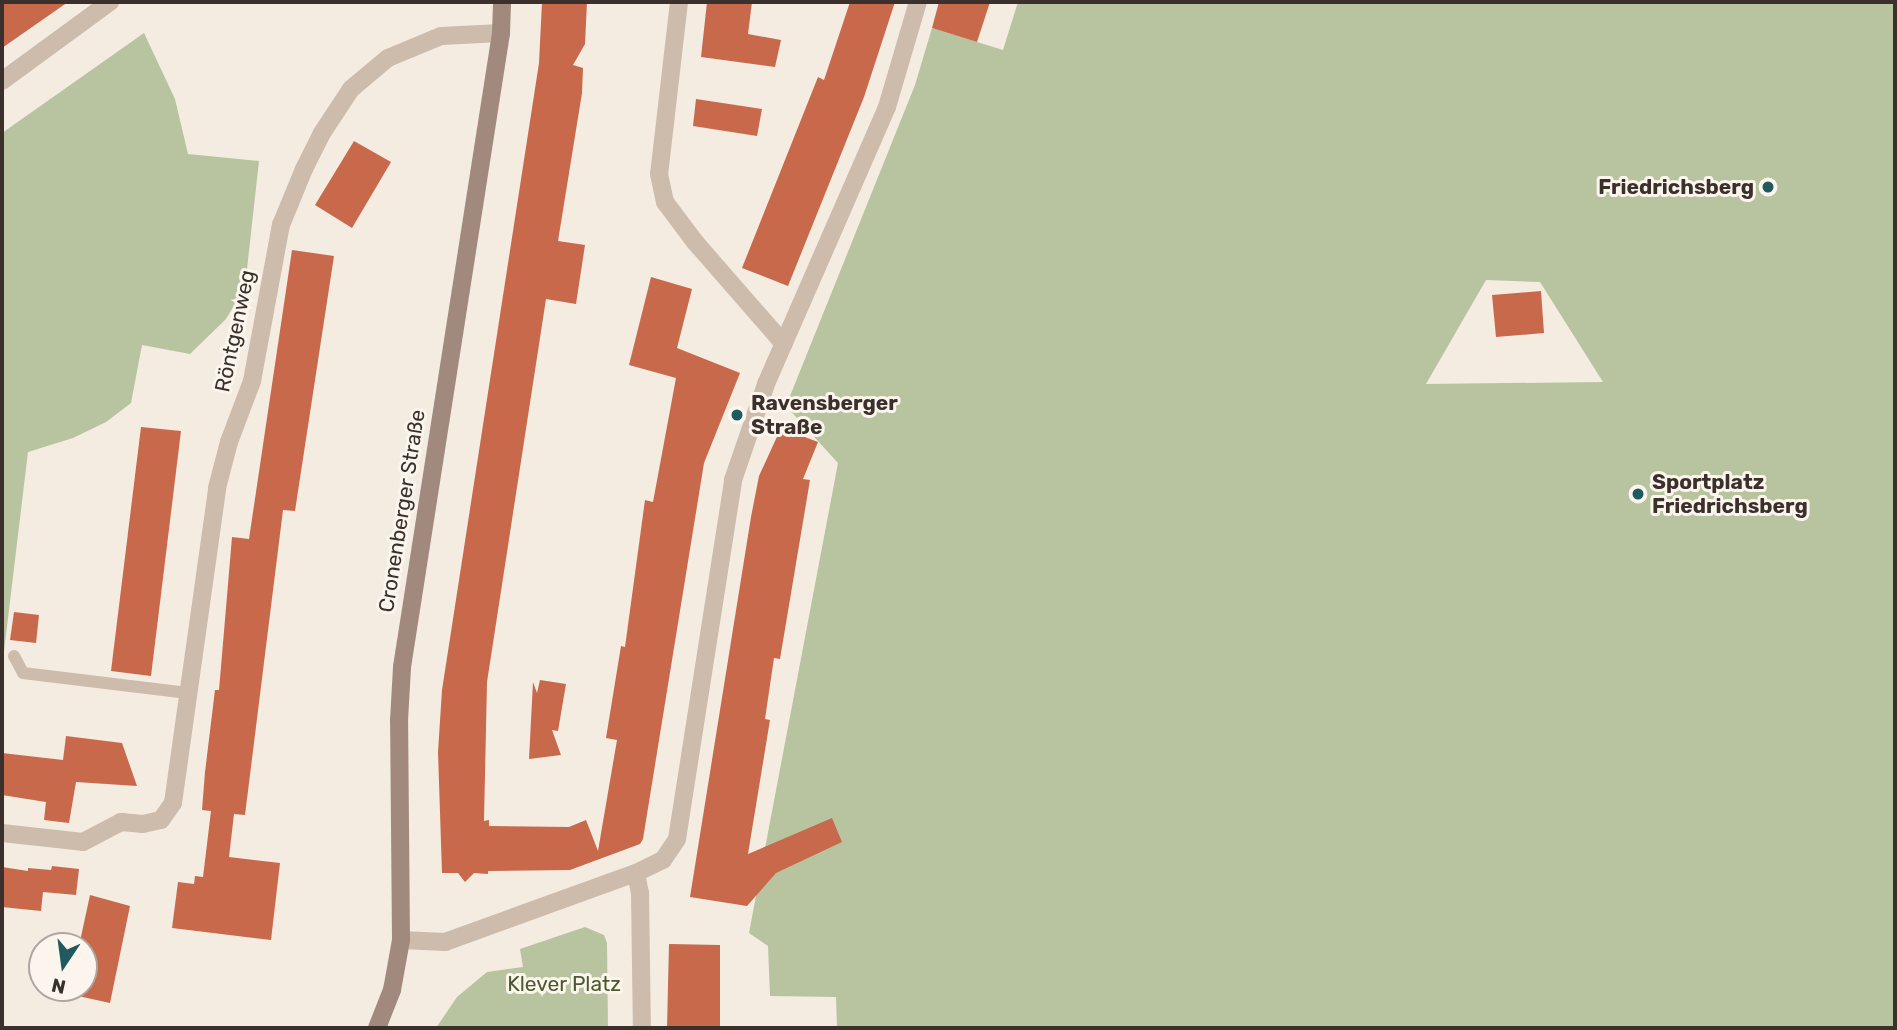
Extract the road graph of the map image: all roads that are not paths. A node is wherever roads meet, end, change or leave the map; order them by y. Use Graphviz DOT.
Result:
graph roads {
  1 [pos="110,2"];
  2 [pos="502,2"];
  3 [pos="679,2"];
  4 [pos="918,2"];
  5 [pos="501,33"];
  6 [pos="2,81"];
  7 [pos="784,344"];
  8 [pos="14,656"];
  9 [pos="188,693"];
  10 [pos="2,832"];
  11 [pos="636,873"];
  12 [pos="401,940"];
  13 [pos="377,1028"];
  14 [pos="642,1028"];
  1 -- 6 [label="street"];
  2 -- 5 [label="main road, Cronenberger Straße"];
  3 -- 7 [label="street"];
  4 -- 7 [label="street"];
  5 -- 9 [label="street, Röntgenweg"];
  5 -- 12 [label="main road, Cronenberger Straße"];
  7 -- 11 [label="street"];
  8 -- 9 [label="lane"];
  9 -- 10 [label="street, Röntgenweg"];
  11 -- 12 [label="street"];
  11 -- 14 [label="street"];
  12 -- 13 [label="main road, Cronenberger Straße"];
}
